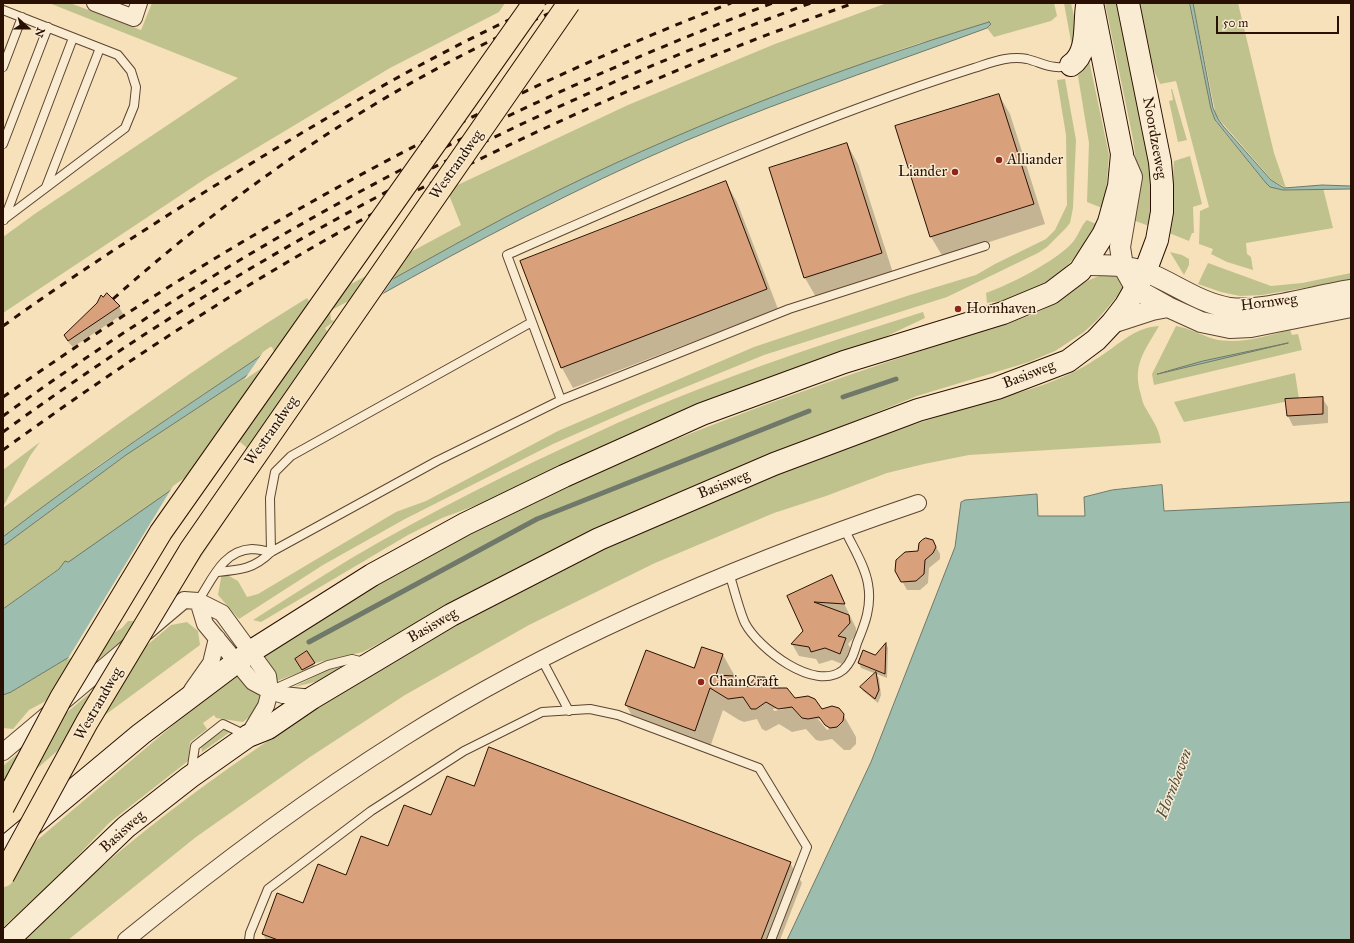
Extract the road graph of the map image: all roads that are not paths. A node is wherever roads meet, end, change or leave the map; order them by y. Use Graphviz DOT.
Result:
graph roads {
  1 [pos="95,3"];
  2 [pos="534,3"];
  3 [pos="569,3"];
  4 [pos="1088,3"];
  5 [pos="1092,3"];
  6 [pos="1128,3"];
  7 [pos="3,10"];
  8 [pos="136,10"];
  9 [pos="22,17"];
  10 [pos="48,28"];
  11 [pos="73,38"];
  12 [pos="100,48"];
  13 [pos="1071,65"];
  14 [pos="3,67"];
  15 [pos="3,144"];
  16 [pos="1122,154"];
  17 [pos="46,188"];
  18 [pos="3,220"];
  19 [pos="985,246"];
  20 [pos="1086,265"];
  21 [pos="1123,266"];
  22 [pos="1141,280"];
  23 [pos="1351,290"];
  24 [pos="1168,307"];
  25 [pos="1351,307"];
  26 [pos="532,322"];
  27 [pos="1112,323"];
  28 [pos="561,400"];
  29 [pos="918,503"];
  30 [pos="844,528"];
  31 [pos="271,552"];
  32 [pos="217,572"];
  33 [pos="729,573"];
  34 [pos="198,601"];
  35 [pos="217,638"];
  36 [pos="244,657"];
  37 [pos="542,660"];
  38 [pos="370,663"];
  39 [pos="270,691"];
  40 [pos="312,698"];
  41 [pos="185,701"];
  42 [pos="569,711"];
  43 [pos="248,736"];
  44 [pos="4,749"];
  45 [pos="3,807"];
  46 [pos="3,849"];
  47 [pos="3,876"];
  48 [pos="8,940"];
  49 [pos="126,940"];
  50 [pos="249,940"];
  51 [pos="771,940"];
  1 -- 8 [label="street"];
  2 -- 45 [label="highway, Westrandweg, bridge"];
  3 -- 47 [label="highway, Westrandweg, bridge"];
  4 -- 13 [label="main road"];
  5 -- 16 [label="main road, Noordzeeweg"];
  6 -- 22 [label="main road, Noordzeeweg"];
  7 -- 9 [label="lane"];
  9 -- 10 [label="lane"];
  9 -- 14 [label="lane"];
  10 -- 11 [label="lane"];
  10 -- 15 [label="lane"];
  11 -- 12 [label="lane"];
  11 -- 18 [label="lane"];
  12 -- 17 [label="lane"];
  12 -- 17 [label="lane"];
  13 -- 26 [label="lane"];
  16 -- 20 [label="main road, Noordzeeweg"];
  16 -- 21 [label="street, Noordzeeweg"];
  17 -- 18 [label="lane"];
  19 -- 28 [label="lane"];
  20 -- 21 [label="street"];
  20 -- 36 [label="main road"];
  21 -- 22 [label="street, Noordzeeweg"];
  22 -- 23 [label="street, Hornweg"];
  22 -- 24 [label="street, Hornweg"];
  22 -- 27 [label="main road, Basisweg"];
  24 -- 25 [label="street, Hornweg"];
  24 -- 27 [label="street"];
  26 -- 28 [label="lane"];
  26 -- 31 [label="lane"];
  27 -- 38 [label="main road, Basisweg"];
  28 -- 31 [label="lane"];
  29 -- 30 [label="street"];
  30 -- 33 [label="street"];
  30 -- 33 [label="lane"];
  31 -- 32 [label="lane"];
  31 -- 32 [label="lane"];
  32 -- 34 [label="lane"];
  33 -- 37 [label="street"];
  34 -- 35 [label="street"];
  34 -- 36 [label="street"];
  34 -- 44 [label="street"];
  35 -- 36 [label="street"];
  35 -- 41 [label="street"];
  36 -- 39 [label="street"];
  36 -- 41 [label="main road"];
  37 -- 42 [label="lane"];
  37 -- 49 [label="street"];
  38 -- 39 [label="lane"];
  38 -- 40 [label="main road, Basisweg"];
  39 -- 40 [label="street"];
  39 -- 43 [label="street, Basisweg"];
  40 -- 43 [label="main road, Basisweg"];
  41 -- 46 [label="main road"];
  42 -- 50 [label="lane"];
  42 -- 51 [label="lane"];
  43 -- 48 [label="main road, Basisweg"];
}
